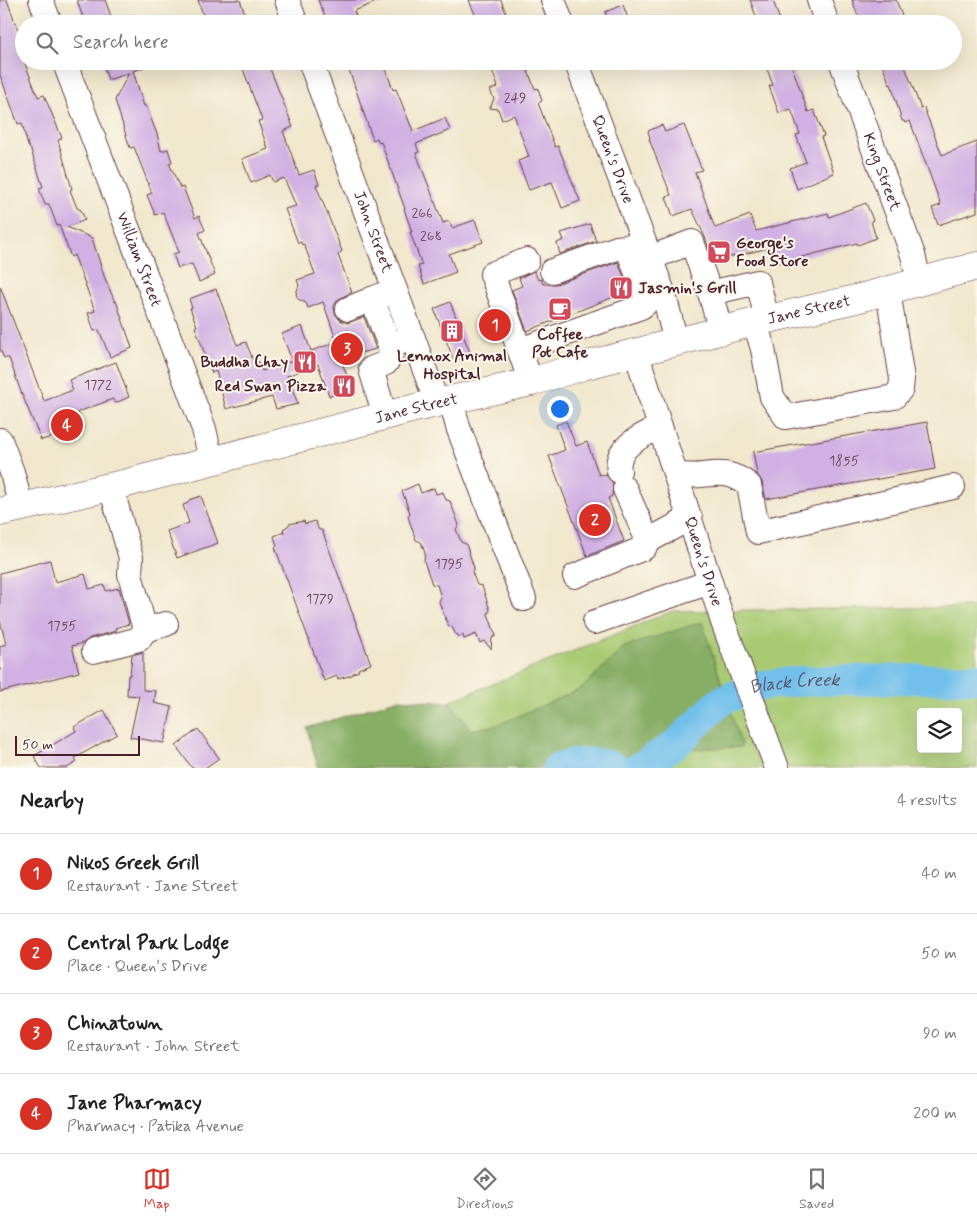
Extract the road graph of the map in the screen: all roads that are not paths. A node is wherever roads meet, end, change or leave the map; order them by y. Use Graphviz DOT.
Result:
graph roads {
  1 [pos="41,0"];
  2 [pos="288,0"];
  3 [pos="553,0"];
  4 [pos="819,0"];
  5 [pos="47,15"];
  6 [pos="293,15"];
  7 [pos="559,15"];
  8 [pos="825,15"];
  9 [pos="67,70"];
  10 [pos="313,70"];
  11 [pos="579,70"];
  12 [pos="845,70"];
  13 [pos="640,249"];
  14 [pos="527,260"];
  15 [pos="977,266"];
  16 [pos="552,271"];
  17 [pos="919,281"];
  18 [pos="650,283"];
  19 [pos="396,290"];
  20 [pos="888,291"];
  21 [pos="710,293"];
  22 [pos="372,299"];
  23 [pos="348,309"];
  24 [pos="761,320"];
  25 [pos="721,331"];
  26 [pos="573,332"];
  27 [pos="413,338"];
  28 [pos="676,342"];
  29 [pos="390,346"];
  30 [pos="520,350"];
  31 [pos="636,352"];
  32 [pos="583,366"];
  33 [pos="531,382"];
  34 [pos="444,401"];
  35 [pos="385,416"];
  36 [pos="660,427"];
  37 [pos="0,440"];
  38 [pos="211,460"];
  39 [pos="676,474"];
  40 [pos="111,486"];
  41 [pos="953,487"];
  42 [pos="10,510"];
  43 [pos="690,518"];
  44 [pos="648,541"];
  45 [pos="131,558"];
  46 [pos="575,576"];
  47 [pos="710,582"];
  48 [pos="524,599"];
  49 [pos="152,605"];
  50 [pos="595,622"];
  51 [pos="94,651"];
  52 [pos="776,768"];
  1 -- 5 [label="street"];
  2 -- 6 [label="street"];
  3 -- 7 [label="street"];
  4 -- 8 [label="street"];
  9 -- 38 [label="street, William Street"];
  10 -- 19 [label="street, John Street"];
  11 -- 13 [label="street, Queen's Drive"];
  12 -- 17 [label="street, King Street"];
  13 -- 16 [label="street"];
  13 -- 18 [label="street, Queen's Drive"];
  13 -- 21 [label="street"];
  14 -- 30 [label="street"];
  15 -- 17 [label="main road, Jane Street"];
  17 -- 20 [label="main road, Jane Street"];
  18 -- 26 [label="street"];
  18 -- 28 [label="street, Queen's Drive"];
  19 -- 22 [label="street"];
  19 -- 27 [label="street, John Street"];
  20 -- 24 [label="main road, Jane Street"];
  20 -- 24 [label="street"];
  21 -- 24 [label="street"];
  21 -- 25 [label="street"];
  22 -- 23 [label="street"];
  22 -- 29 [label="street"];
  24 -- 25 [label="main road, Jane Street"];
  25 -- 28 [label="main road, Jane Street"];
  26 -- 30 [label="street"];
  26 -- 32 [label="street"];
  27 -- 29 [label="street"];
  27 -- 34 [label="street, John Street"];
  28 -- 31 [label="main road, Jane Street"];
  29 -- 35 [label="street"];
  30 -- 33 [label="street"];
  31 -- 32 [label="main road, Jane Street"];
  31 -- 36 [label="street, Queen's Drive"];
  32 -- 33 [label="main road, Jane Street"];
  33 -- 34 [label="main road, Jane Street"];
  34 -- 35 [label="main road, Jane Street"];
  34 -- 48 [label="street, John Street"];
  35 -- 38 [label="main road, Jane Street"];
  36 -- 39 [label="street, Queen's Drive"];
  36 -- 44 [label="street"];
  37 -- 42 [label="street"];
  38 -- 40 [label="main road, Jane Street"];
  39 -- 41 [label="street"];
  39 -- 43 [label="street, Queen's Drive"];
  40 -- 42 [label="main road, Jane Street"];
  40 -- 45 [label="street"];
  43 -- 44 [label="street"];
  43 -- 47 [label="street, Queen's Drive"];
  44 -- 46 [label="street"];
  45 -- 49 [label="street"];
  45 -- 51 [label="street"];
  47 -- 50 [label="street"];
  47 -- 52 [label="street, Queen's Drive"];
}
